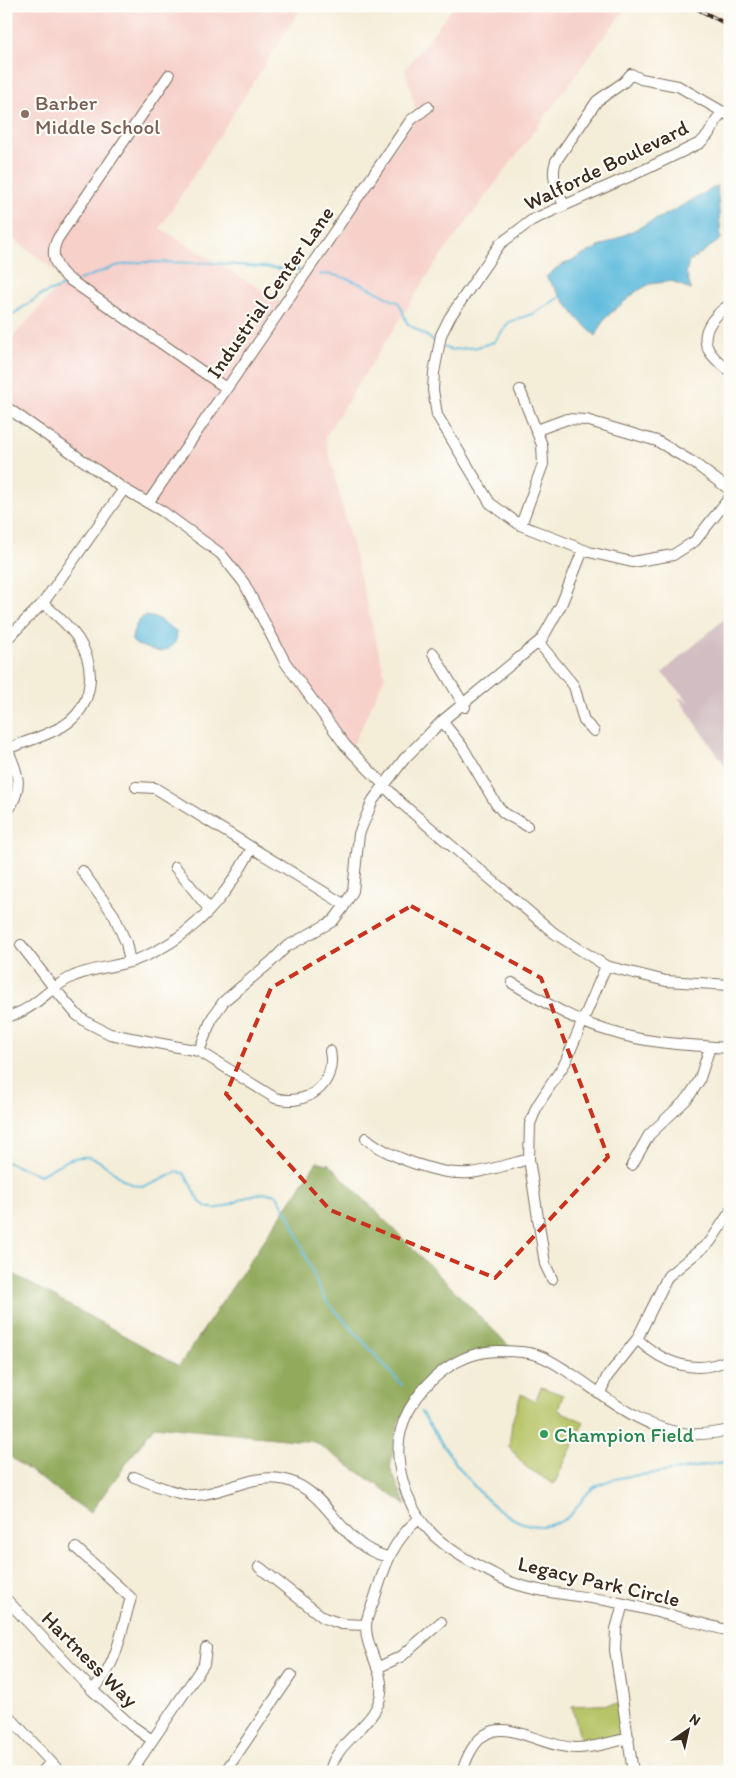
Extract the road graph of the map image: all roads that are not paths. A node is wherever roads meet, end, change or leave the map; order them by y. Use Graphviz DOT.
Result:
graph roads {
  1 [pos="169,75"];
  2 [pos="428,107"];
  3 [pos="726,114"];
  4 [pos="564,206"];
  5 [pos="730,305"];
  6 [pos="730,371"];
  7 [pos="226,388"];
  8 [pos="520,390"];
  9 [pos="6,407"];
  10 [pos="537,430"];
  11 [pos="124,489"];
  12 [pos="730,490"];
  13 [pos="730,496"];
  14 [pos="148,503"];
  15 [pos="521,525"];
  16 [pos="586,551"];
  17 [pos="43,603"];
  18 [pos="6,640"];
  19 [pos="541,645"];
  20 [pos="433,653"];
  21 [pos="464,705"];
  22 [pos="444,724"];
  23 [pos="594,731"];
  24 [pos="7,749"];
  25 [pos="385,785"];
  26 [pos="136,787"];
  27 [pos="6,814"];
  28 [pos="527,826"];
  29 [pos="252,848"];
  30 [pos="175,867"];
  31 [pos="82,871"];
  32 [pos="345,905"];
  33 [pos="209,909"];
  34 [pos="21,945"];
  35 [pos="130,962"];
  36 [pos="606,966"];
  37 [pos="512,983"];
  38 [pos="730,985"];
  39 [pos="55,989"];
  40 [pos="6,1017"];
  41 [pos="582,1022"];
  42 [pos="710,1047"];
  43 [pos="730,1048"];
  44 [pos="199,1051"];
  45 [pos="330,1051"];
  46 [pos="366,1138"];
  47 [pos="529,1159"];
  48 [pos="632,1165"];
  49 [pos="730,1212"];
  50 [pos="552,1279"];
  51 [pos="637,1339"];
  52 [pos="730,1358"];
  53 [pos="600,1393"];
  54 [pos="730,1430"];
  55 [pos="134,1477"];
  56 [pos="419,1519"];
  57 [pos="76,1548"];
  58 [pos="388,1557"];
  59 [pos="259,1567"];
  60 [pos="6,1599"];
  61 [pos="622,1604"];
  62 [pos="441,1622"];
  63 [pos="366,1625"];
  64 [pos="730,1631"];
  65 [pos="206,1648"];
  66 [pos="377,1668"];
  67 [pos="291,1675"];
  68 [pos="92,1690"];
  69 [pos="6,1713"];
  70 [pos="629,1738"];
  71 [pos="152,1740"];
  72 [pos="51,1762"];
  73 [pos="42,1772"];
  74 [pos="60,1772"];
  75 [pos="131,1772"];
  76 [pos="225,1772"];
  77 [pos="330,1772"];
  78 [pos="462,1772"];
  79 [pos="633,1772"];
  1 -- 7 [label="street"];
  2 -- 7 [label="street, Industrial Center Lane"];
  3 -- 4 [label="street, Walforde Boulevard"];
  3 -- 4 [label="street"];
  4 -- 15 [label="street, Walforde Boulevard"];
  5 -- 6 [label="street"];
  7 -- 14 [label="street, Industrial Center Lane"];
  8 -- 10 [label="street"];
  9 -- 11 [label="street"];
  10 -- 12 [label="street"];
  10 -- 15 [label="street"];
  11 -- 14 [label="street"];
  11 -- 17 [label="street"];
  13 -- 16 [label="street, Walforde Boulevard"];
  14 -- 25 [label="street"];
  15 -- 16 [label="street, Walforde Boulevard"];
  16 -- 19 [label="street"];
  17 -- 18 [label="street"];
  17 -- 24 [label="street"];
  19 -- 21 [label="street"];
  19 -- 23 [label="street"];
  20 -- 21 [label="street"];
  21 -- 22 [label="street"];
  22 -- 25 [label="street"];
  22 -- 28 [label="street"];
  24 -- 27 [label="street"];
  25 -- 32 [label="street"];
  25 -- 36 [label="street"];
  26 -- 29 [label="street"];
  29 -- 32 [label="street"];
  29 -- 33 [label="street"];
  30 -- 33 [label="street"];
  31 -- 35 [label="street"];
  32 -- 44 [label="street"];
  33 -- 35 [label="street"];
  34 -- 39 [label="street"];
  35 -- 39 [label="street"];
  36 -- 38 [label="street"];
  36 -- 41 [label="street"];
  37 -- 41 [label="street"];
  39 -- 40 [label="street"];
  39 -- 44 [label="street"];
  41 -- 42 [label="street"];
  41 -- 47 [label="street"];
  42 -- 43 [label="street"];
  42 -- 48 [label="street"];
  44 -- 45 [label="street"];
  46 -- 47 [label="street"];
  47 -- 50 [label="street"];
  49 -- 51 [label="street"];
  51 -- 52 [label="street"];
  51 -- 53 [label="street"];
  53 -- 54 [label="street, Legacy Park Circle"];
  53 -- 56 [label="street, Legacy Park Circle"];
  55 -- 58 [label="street"];
  56 -- 58 [label="street"];
  56 -- 61 [label="street, Legacy Park Circle"];
  57 -- 68 [label="street"];
  58 -- 63 [label="street"];
  59 -- 63 [label="street"];
  60 -- 68 [label="street, Hartness Way"];
  61 -- 64 [label="street, Legacy Park Circle"];
  61 -- 70 [label="street"];
  62 -- 66 [label="street"];
  63 -- 66 [label="street"];
  65 -- 71 [label="street"];
  66 -- 77 [label="street"];
  67 -- 76 [label="street"];
  68 -- 71 [label="street, Hartness Way"];
  69 -- 72 [label="street"];
  70 -- 78 [label="street"];
  70 -- 79 [label="street"];
  71 -- 75 [label="street"];
  72 -- 73 [label="street"];
  72 -- 74 [label="street"];
}
